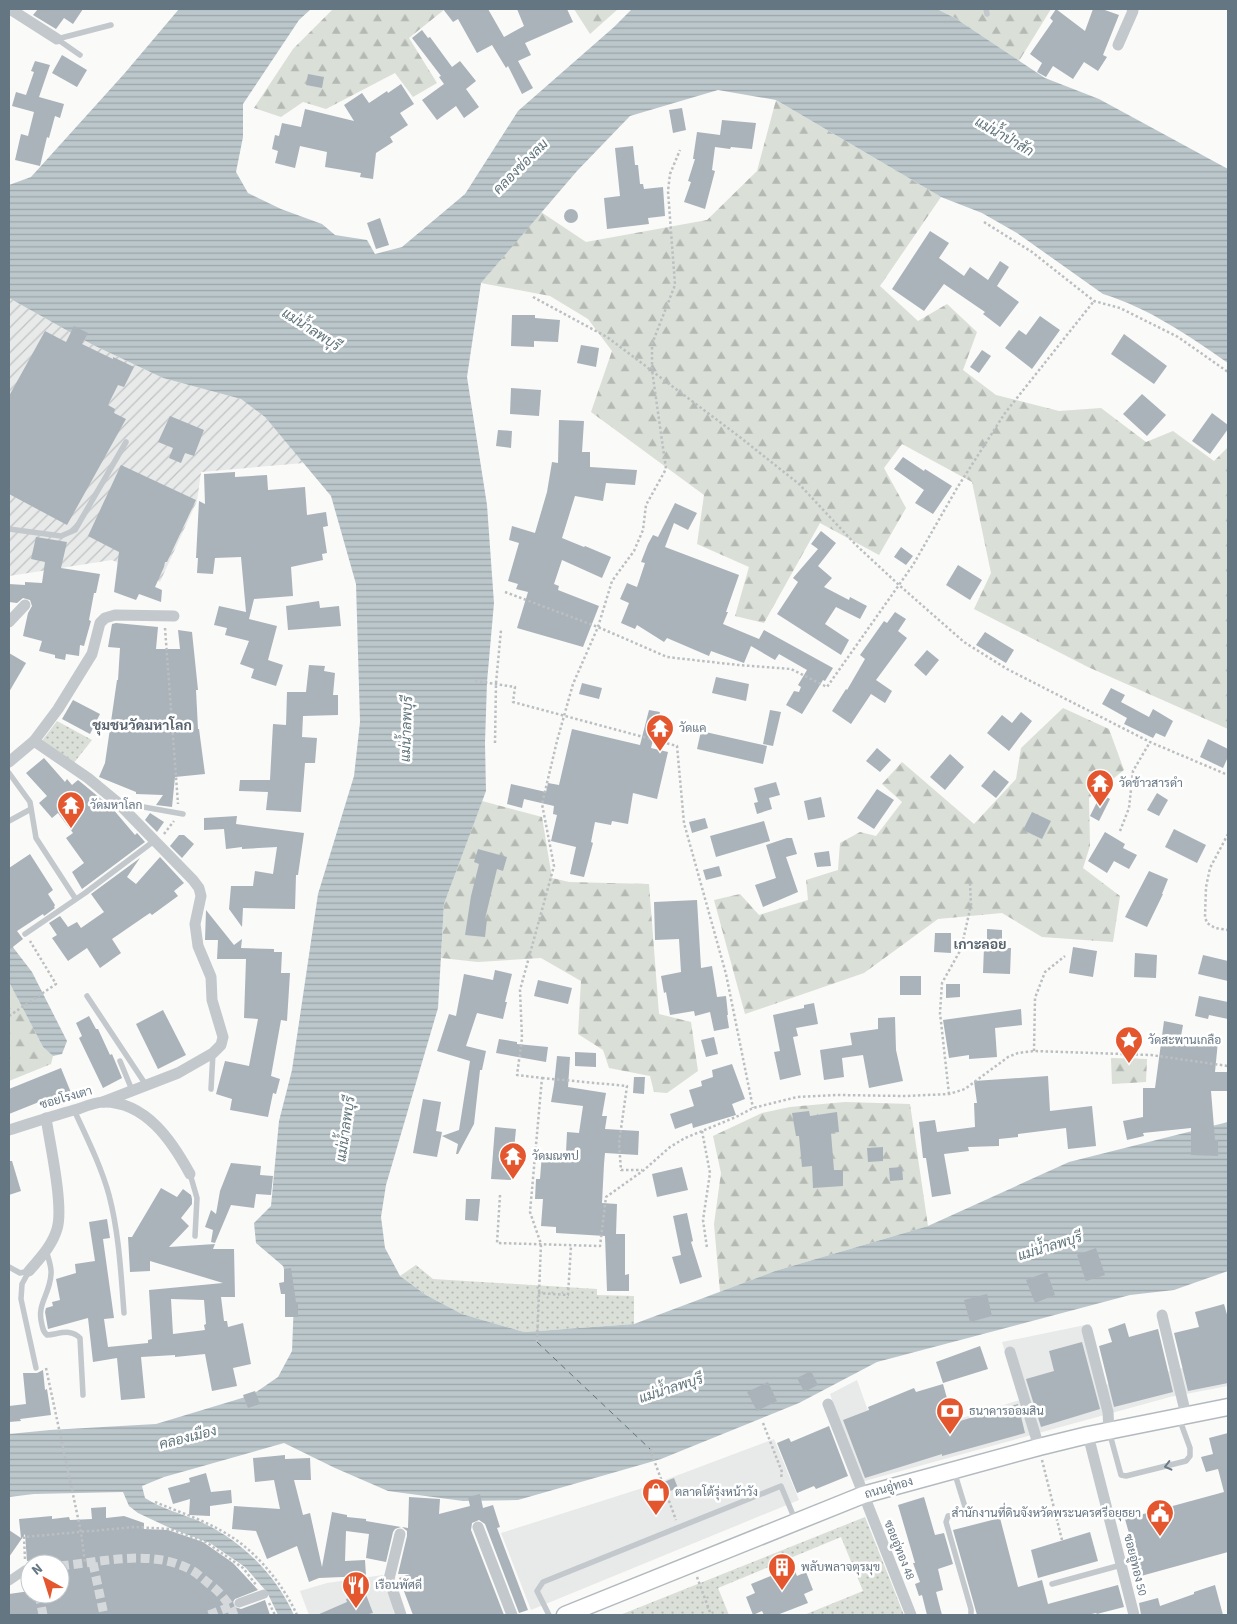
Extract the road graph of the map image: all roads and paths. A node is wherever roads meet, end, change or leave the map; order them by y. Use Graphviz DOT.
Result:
graph roads {
  1 [pos="10,9"];
  2 [pos="1132,9"];
  3 [pos="25,13"];
  4 [pos="112,25"];
  5 [pos="57,39"];
  6 [pos="1118,45"];
  7 [pos="80,55"];
  8 [pos="680,150"];
  9 [pos="984,222"];
  10 [pos="533,297"];
  11 [pos="1094,301"];
  12 [pos="652,370"];
  13 [pos="1228,372"];
  14 [pos="126,442"];
  15 [pos="9,529"];
  16 [pos="898,585"];
  17 [pos="505,592"];
  18 [pos="26,605"];
  19 [pos="169,616"];
  20 [pos="9,622"];
  21 [pos="598,627"];
  22 [pos="501,630"];
  23 [pos="475,681"];
  24 [pos="496,683"];
  25 [pos="563,717"];
  26 [pos="34,741"];
  27 [pos="1150,742"];
  28 [pos="495,743"];
  29 [pos="9,762"];
  30 [pos="9,773"];
  31 [pos="1228,775"];
  32 [pos="117,802"];
  33 [pos="31,809"];
  34 [pos="181,814"];
  35 [pos="9,821"];
  36 [pos="1120,831"];
  37 [pos="1228,834"];
  38 [pos="155,843"];
  39 [pos="970,884"];
  40 [pos="75,898"];
  41 [pos="1228,930"];
  42 [pos="25,934"];
  43 [pos="1064,956"];
  44 [pos="87,996"];
  45 [pos="9,1016"];
  46 [pos="1034,1051"];
  47 [pos="213,1053"];
  48 [pos="120,1061"];
  49 [pos="1228,1066"];
  50 [pos="542,1078"];
  51 [pos="146,1085"];
  52 [pos="211,1088"];
  53 [pos="132,1090"];
  54 [pos="949,1094"];
  55 [pos="103,1102"];
  56 [pos="753,1108"];
  57 [pos="74,1110"];
  58 [pos="46,1118"];
  59 [pos="9,1130"];
  60 [pos="702,1131"];
  61 [pos="644,1170"];
  62 [pos="190,1174"];
  63 [pos="500,1195"];
  64 [pos="195,1236"];
  65 [pos="541,1244"];
  66 [pos="571,1245"];
  67 [pos="707,1248"];
  68 [pos="46,1250"];
  69 [pos="9,1267"];
  70 [pos="29,1271"];
  71 [pos="538,1293"];
  72 [pos="124,1314"];
  73 [pos="1162,1314"];
  74 [pos="1086,1330"];
  75 [pos="537,1342"];
  76 [pos="1010,1352"];
  77 [pos="36,1368"];
  78 [pos="83,1395"];
  79 [pos="828,1404"];
  80 [pos="1228,1407"];
  81 [pos="1182,1416"];
  82 [pos="763,1423"];
  83 [pos="58,1426"];
  84 [pos="1109,1430"];
  85 [pos="1088,1435"];
  86 [pos="1039,1447"];
  87 [pos="650,1449"];
  88 [pos="954,1470"];
  89 [pos="781,1486"];
  90 [pos="863,1496"];
  91 [pos="155,1502"];
  92 [pos="796,1522"];
  93 [pos="478,1527"];
  94 [pos="680,1528"];
  95 [pos="81,1532"];
  96 [pos="400,1534"];
  97 [pos="1062,1540"];
  98 [pos="26,1554"];
  99 [pos="85,1563"];
  100 [pos="691,1564"];
  101 [pos="1121,1565"];
  102 [pos="20,1574"];
  103 [pos="9,1581"];
  104 [pos="1052,1584"];
  105 [pos="264,1594"];
  106 [pos="239,1603"];
  107 [pos="275,1615"];
  108 [pos="297,1615"];
  109 [pos="401,1615"];
  110 [pos="512,1615"];
  111 [pos="549,1615"];
  112 [pos="565,1615"];
  113 [pos="711,1615"];
  114 [pos="911,1615"];
  115 [pos="971,1615"];
  116 [pos="1134,1615"];
  1 -- 3 [label="street"];
  2 -- 6 [label="street"];
  3 -- 5 [label="street"];
  4 -- 5 [label="lane"];
  5 -- 7 [label="lane"];
  8 -- 12 [label="path"];
  9 -- 11 [label="path"];
  10 -- 12 [label="path"];
  11 -- 13 [label="path"];
  11 -- 16 [label="path"];
  12 -- 16 [label="path"];
  12 -- 21 [label="path"];
  14 -- 15 [label="lane"];
  16 -- 21 [label="path"];
  16 -- 27 [label="path"];
  17 -- 21 [label="path"];
  18 -- 20 [label="street"];
  19 -- 26 [label="street"];
  19 -- 34 [label="path"];
  21 -- 25 [label="path"];
  22 -- 24 [label="path"];
  23 -- 24 [label="path"];
  24 -- 25 [label="path"];
  24 -- 28 [label="path"];
  25 -- 50 [label="path"];
  25 -- 56 [label="path"];
  26 -- 29 [label="street"];
  26 -- 32 [label="street"];
  27 -- 31 [label="path"];
  27 -- 36 [label="path"];
  30 -- 33 [label="lane"];
  32 -- 34 [label="lane"];
  32 -- 38 [label="street"];
  33 -- 35 [label="lane"];
  33 -- 40 [label="lane"];
  34 -- 38 [label="path"];
  37 -- 41 [label="path"];
  38 -- 40 [label="lane"];
  38 -- 47 [label="street"];
  39 -- 54 [label="path"];
  40 -- 42 [label="lane"];
  42 -- 45 [label="path"];
  43 -- 46 [label="path"];
  44 -- 51 [label="lane"];
  46 -- 49 [label="path"];
  46 -- 54 [label="path"];
  47 -- 51 [label="street"];
  47 -- 52 [label="lane"];
  48 -- 53 [label="lane"];
  50 -- 61 [label="path"];
  50 -- 65 [label="path"];
  51 -- 53 [label="street"];
  53 -- 55 [label="street"];
  54 -- 56 [label="path"];
  55 -- 57 [label="street, ซอยโรงเตา"];
  55 -- 62 [label="street, ซอยโรงเตา"];
  56 -- 60 [label="path"];
  57 -- 58 [label="street, ซอยโรงเตา"];
  57 -- 72 [label="lane"];
  58 -- 59 [label="street, ซอยโรงเตา"];
  58 -- 68 [label="street"];
  60 -- 61 [label="path"];
  60 -- 67 [label="path"];
  61 -- 66 [label="path"];
  62 -- 64 [label="lane"];
  63 -- 65 [label="path"];
  65 -- 66 [label="path"];
  65 -- 71 [label="path"];
  66 -- 71 [label="path"];
  68 -- 70 [label="street"];
  68 -- 78 [label="lane"];
  69 -- 70 [label="lane"];
  70 -- 77 [label="lane"];
  71 -- 75 [label="path"];
  73 -- 81 [label="street"];
  74 -- 84 [label="street"];
  76 -- 86 [label="street"];
  79 -- 90 [label="street, ซอยอู่ทอง 48"];
  80 -- 81 [label="main road, ถนนอู่ทอง"];
  81 -- 84 [label="main road, ถนนอู่ทอง"];
  81 -- 84 [label="lane, one-way"];
  82 -- 89 [label="path"];
  83 -- 95 [label="path"];
  84 -- 85 [label="main road, ถนนอู่ทอง"];
  85 -- 86 [label="main road, ถนนอู่ทอง"];
  85 -- 101 [label="street, ซอยอู่ทอง 50"];
  86 -- 88 [label="main road, ถนนอู่ทอง"];
  86 -- 97 [label="path"];
  87 -- 94 [label="path"];
  88 -- 90 [label="main road, ถนนอู่ทอง"];
  88 -- 115 [label="lane"];
  89 -- 92 [label="lane"];
  89 -- 94 [label="lane"];
  90 -- 92 [label="main road, ถนนอู่ทอง"];
  90 -- 114 [label="street, ซอยอู่ทอง 48"];
  91 -- 108 [label="path"];
  92 -- 100 [label="main road, ถนนอู่ทอง"];
  93 -- 110 [label="street"];
  94 -- 111 [label="lane"];
  95 -- 98 [label="path"];
  95 -- 99 [label="path"];
  95 -- 105 [label="path"];
  96 -- 109 [label="street"];
  100 -- 112 [label="main road, ถนนอู่ทอง"];
  100 -- 113 [label="path"];
  101 -- 104 [label="lane"];
  101 -- 116 [label="street, ซอยอู่ทอง 50"];
  102 -- 103 [label="street"];
  105 -- 106 [label="street"];
  105 -- 107 [label="path"];
}
